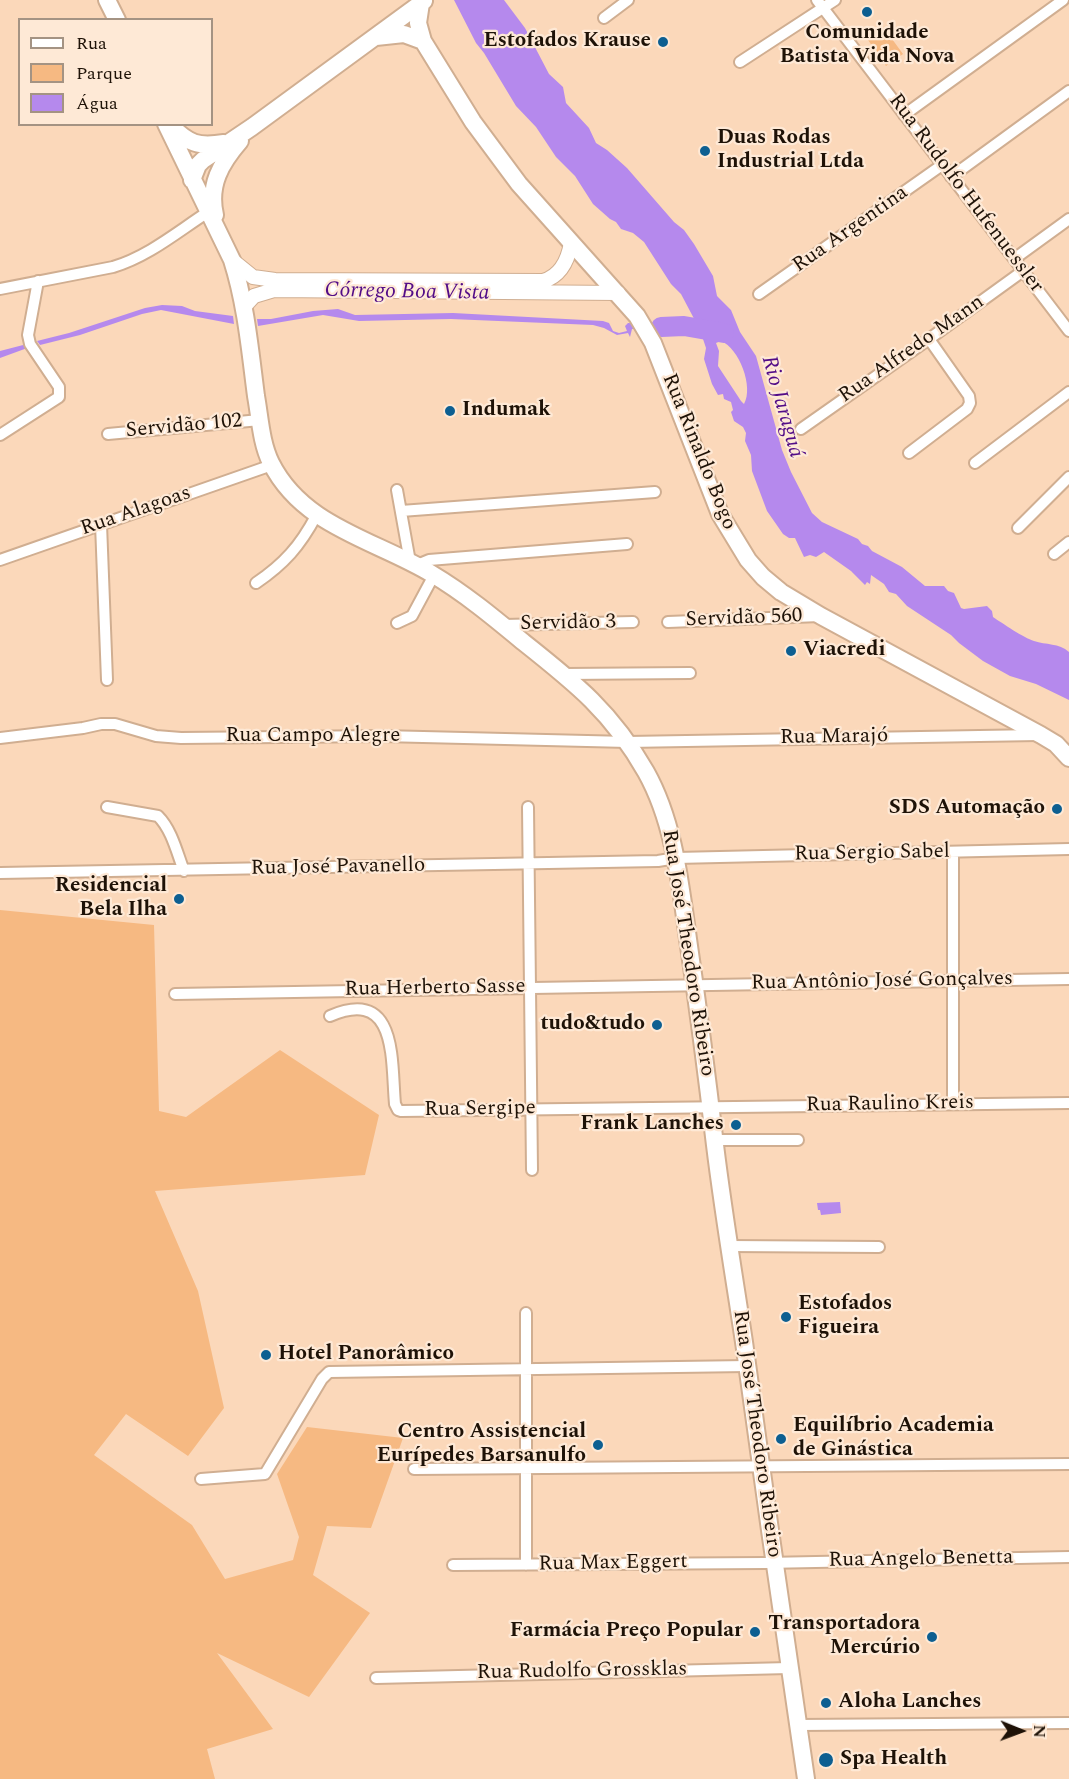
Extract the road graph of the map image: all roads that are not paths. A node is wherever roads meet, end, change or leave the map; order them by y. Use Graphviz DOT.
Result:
graph roads {
  1 [pos="107,0"];
  2 [pos="628,0"];
  3 [pos="835,0"];
  4 [pos="1063,0"];
  5 [pos="423,2"];
  6 [pos="820,4"];
  7 [pos="116,18"];
  8 [pos="604,18"];
  9 [pos="375,37"];
  10 [pos="423,41"];
  11 [pos="740,62"];
  12 [pos="1069,91"];
  13 [pos="904,115"];
  14 [pos="169,126"];
  15 [pos="170,126"];
  16 [pos="252,127"];
  17 [pos="228,143"];
  18 [pos="942,165"];
  19 [pos="951,177"];
  20 [pos="192,180"];
  21 [pos="208,212"];
  22 [pos="1069,219"];
  23 [pos="219,234"];
  24 [pos="571,243"];
  25 [pos="1014,259"];
  26 [pos="232,260"];
  27 [pos="1023,271"];
  28 [pos="38,281"];
  29 [pos="0,289"];
  30 [pos="618,293"];
  31 [pos="759,294"];
  32 [pos="245,315"];
  33 [pos="1069,331"];
  34 [pos="930,339"];
  35 [pos="1069,392"];
  36 [pos="260,420"];
  37 [pos="801,429"];
  38 [pos="108,434"];
  39 [pos="0,435"];
  40 [pos="909,453"];
  41 [pos="975,463"];
  42 [pos="272,465"];
  43 [pos="1069,477"];
  44 [pos="397,490"];
  45 [pos="655,492"];
  46 [pos="400,511"];
  47 [pos="316,516"];
  48 [pos="101,524"];
  49 [pos="1018,528"];
  50 [pos="1069,542"];
  51 [pos="627,544"];
  52 [pos="1054,554"];
  53 [pos="0,560"];
  54 [pos="413,563"];
  55 [pos="434,575"];
  56 [pos="256,584"];
  57 [pos="821,616"];
  58 [pos="633,622"];
  59 [pos="668,622"];
  60 [pos="397,623"];
  61 [pos="504,626"];
  62 [pos="690,673"];
  63 [pos="564,674"];
  64 [pos="107,680"];
  65 [pos="1041,735"];
  66 [pos="0,738"];
  67 [pos="628,742"];
  68 [pos="1069,758"];
  69 [pos="107,807"];
  70 [pos="528,807"];
  71 [pos="1069,849"];
  72 [pos="953,852"];
  73 [pos="676,858"];
  74 [pos="529,864"];
  75 [pos="184,871"];
  76 [pos="0,873"];
  77 [pos="1069,979"];
  78 [pos="953,980"];
  79 [pos="695,985"];
  80 [pos="530,988"];
  81 [pos="175,994"];
  82 [pos="330,1016"];
  83 [pos="1069,1103"];
  84 [pos="953,1104"];
  85 [pos="711,1107"];
  86 [pos="531,1110"];
  87 [pos="715,1140"];
  88 [pos="798,1140"];
  89 [pos="532,1170"];
  90 [pos="729,1246"];
  91 [pos="879,1247"];
  92 [pos="526,1313"];
  93 [pos="747,1366"];
  94 [pos="526,1368"];
  95 [pos="1069,1464"];
  96 [pos="761,1468"];
  97 [pos="414,1469"];
  98 [pos="526,1469"];
  99 [pos="201,1479"];
  100 [pos="1069,1557"];
  101 [pos="774,1562"];
  102 [pos="453,1565"];
  103 [pos="526,1565"];
  104 [pos="789,1668"];
  105 [pos="376,1678"];
  106 [pos="1069,1723"];
  107 [pos="798,1725"];
  108 [pos="806,1779"];
  1 -- 7 [label="main road"];
  2 -- 8 [label="street"];
  3 -- 6 [label="street"];
  4 -- 13 [label="street"];
  5 -- 9 [label="main road"];
  5 -- 10 [label="main road, Rua Rinaldo Bogo"];
  6 -- 11 [label="street"];
  6 -- 13 [label="street, Rua Rudolfo Hufenuessler"];
  9 -- 10 [label="main road"];
  9 -- 16 [label="main road"];
  10 -- 24 [label="main road, Rua Rinaldo Bogo"];
  12 -- 19 [label="street"];
  13 -- 18 [label="street, Rua Rudolfo Hufenuessler"];
  14 -- 20 [label="main road, Rua José Theodoro Ribeiro"];
  15 -- 17 [label="main road"];
  16 -- 17 [label="main road"];
  16 -- 23 [label="main road"];
  17 -- 20 [label="main road"];
  18 -- 19 [label="street, Rua Rudolfo Hufenuessler"];
  18 -- 31 [label="street, Rua Argentina"];
  19 -- 25 [label="street, Rua Rudolfo Hufenuessler"];
  20 -- 21 [label="main road, Rua José Theodoro Ribeiro"];
  21 -- 23 [label="main road, Rua José Theodoro Ribeiro"];
  21 -- 28 [label="street"];
  22 -- 25 [label="street"];
  23 -- 26 [label="main road, Rua José Theodoro Ribeiro"];
  24 -- 26 [label="street"];
  24 -- 30 [label="main road, Rua Rinaldo Bogo"];
  25 -- 27 [label="street, Rua Rudolfo Hufenuessler"];
  26 -- 32 [label="main road, Rua José Theodoro Ribeiro"];
  27 -- 33 [label="street, Rua Rudolfo Hufenuessler"];
  27 -- 34 [label="street, Rua Alfredo Mann"];
  28 -- 29 [label="street"];
  28 -- 39 [label="street"];
  30 -- 32 [label="street"];
  30 -- 57 [label="main road, Rua Rinaldo Bogo"];
  32 -- 36 [label="main road, Rua José Theodoro Ribeiro"];
  34 -- 37 [label="street, Rua Alfredo Mann"];
  34 -- 40 [label="street"];
  35 -- 41 [label="street"];
  36 -- 38 [label="street, Servidão 102"];
  36 -- 42 [label="main road, Rua José Theodoro Ribeiro"];
  42 -- 47 [label="main road, Rua José Theodoro Ribeiro"];
  42 -- 48 [label="street, Rua Alagoas"];
  43 -- 49 [label="street"];
  44 -- 46 [label="street"];
  45 -- 46 [label="street"];
  46 -- 54 [label="street"];
  47 -- 54 [label="main road, Rua José Theodoro Ribeiro"];
  47 -- 56 [label="street"];
  48 -- 53 [label="street, Rua Alagoas"];
  48 -- 64 [label="street"];
  50 -- 52 [label="street"];
  51 -- 54 [label="street"];
  54 -- 55 [label="main road, Rua José Theodoro Ribeiro"];
  55 -- 60 [label="street"];
  55 -- 61 [label="main road, Rua José Theodoro Ribeiro"];
  57 -- 59 [label="street, Servidão 560"];
  57 -- 65 [label="main road, Rua Rinaldo Bogo"];
  58 -- 61 [label="street, Servidão 3"];
  61 -- 63 [label="main road, Rua José Theodoro Ribeiro"];
  62 -- 63 [label="street"];
  63 -- 67 [label="main road, Rua José Theodoro Ribeiro"];
  65 -- 67 [label="street, Rua Marajó"];
  65 -- 68 [label="main road, Rua Rinaldo Bogo"];
  66 -- 67 [label="street, Rua Campo Alegre"];
  67 -- 73 [label="main road, Rua José Theodoro Ribeiro"];
  69 -- 75 [label="street"];
  70 -- 74 [label="street"];
  71 -- 72 [label="street, Rua Sergio Sabel"];
  72 -- 73 [label="street, Rua Sergio Sabel"];
  72 -- 78 [label="street"];
  73 -- 74 [label="street, Rua José Pavanello"];
  73 -- 79 [label="main road, Rua José Theodoro Ribeiro"];
  74 -- 75 [label="street, Rua José Pavanello"];
  74 -- 80 [label="street"];
  75 -- 76 [label="street, Rua José Pavanello"];
  77 -- 78 [label="street, Rua Antônio José Gonçalves"];
  78 -- 79 [label="street, Rua Antônio José Gonçalves"];
  78 -- 84 [label="street"];
  79 -- 80 [label="street, Rua Herberto Sasse"];
  79 -- 85 [label="main road, Rua José Theodoro Ribeiro"];
  80 -- 81 [label="street, Rua Herberto Sasse"];
  80 -- 86 [label="street"];
  82 -- 86 [label="street, Rua Sergipe"];
  83 -- 84 [label="street, Rua Raulino Kreis"];
  84 -- 85 [label="street, Rua Raulino Kreis"];
  85 -- 86 [label="street, Rua Sergipe"];
  85 -- 87 [label="main road, Rua José Theodoro Ribeiro"];
  86 -- 89 [label="street"];
  87 -- 88 [label="street"];
  87 -- 90 [label="main road, Rua José Theodoro Ribeiro"];
  90 -- 91 [label="street"];
  90 -- 93 [label="main road, Rua José Theodoro Ribeiro"];
  92 -- 94 [label="street"];
  93 -- 94 [label="street"];
  93 -- 96 [label="main road, Rua José Theodoro Ribeiro"];
  94 -- 98 [label="street"];
  94 -- 99 [label="street"];
  95 -- 96 [label="street"];
  96 -- 98 [label="street"];
  96 -- 101 [label="main road, Rua José Theodoro Ribeiro"];
  97 -- 98 [label="street"];
  98 -- 103 [label="street"];
  100 -- 101 [label="street, Rua Angelo Benetta"];
  101 -- 103 [label="street, Rua Max Eggert"];
  101 -- 104 [label="main road, Rua José Theodoro Ribeiro"];
  102 -- 103 [label="street, Rua Max Eggert"];
  104 -- 105 [label="street, Rua Rudolfo Grossklas"];
  104 -- 107 [label="main road, Rua José Theodoro Ribeiro"];
  106 -- 107 [label="street"];
  107 -- 108 [label="main road, Rua José Theodoro Ribeiro"];
}
